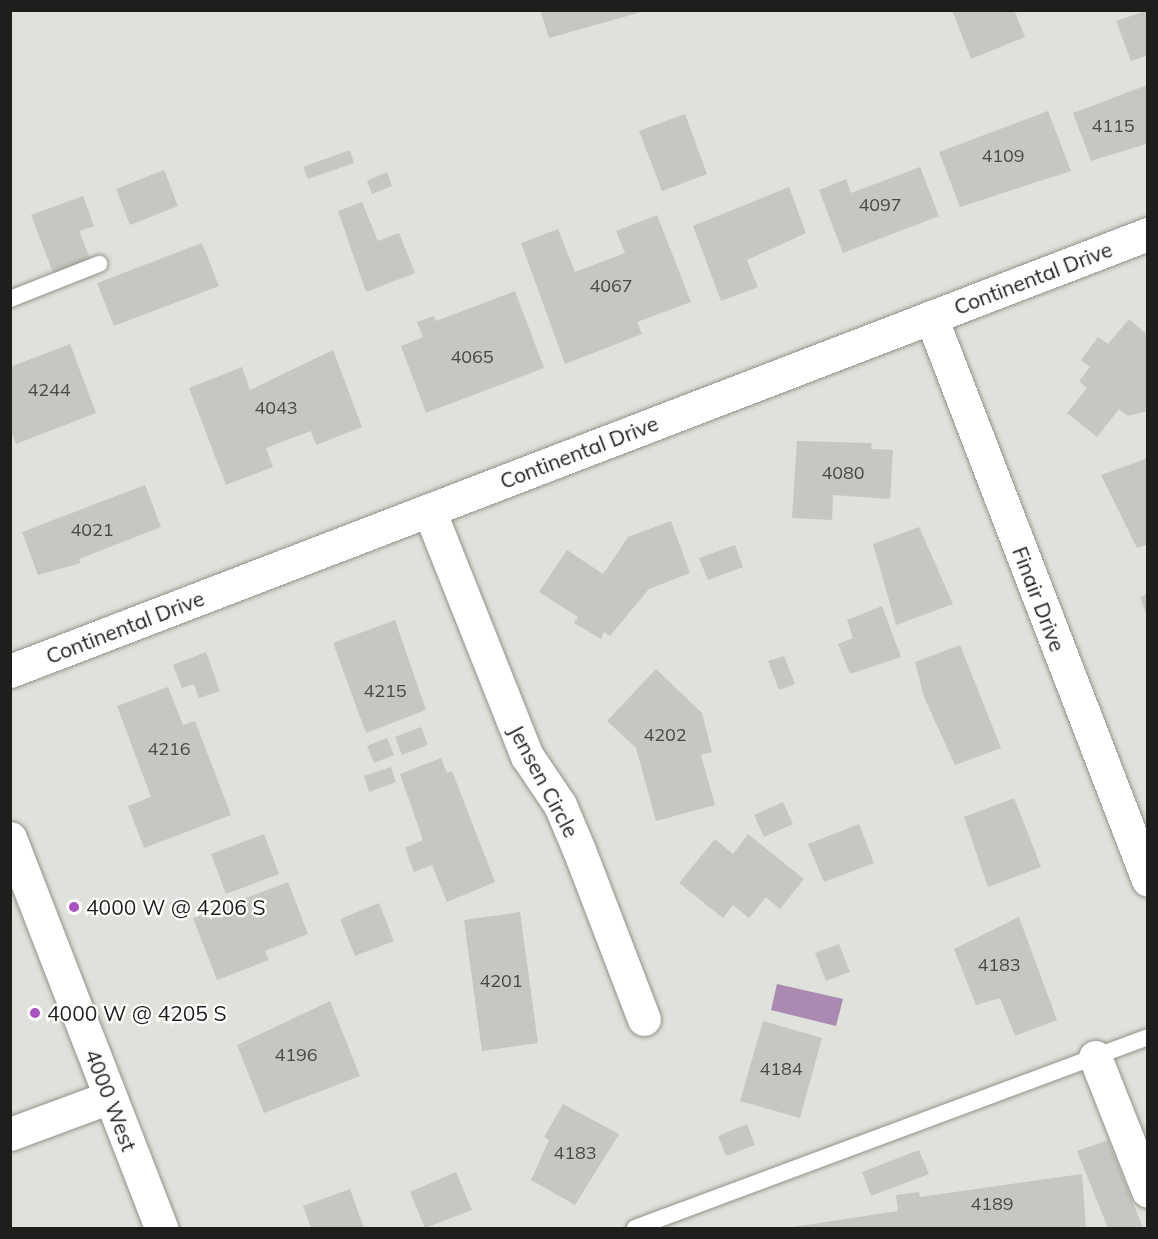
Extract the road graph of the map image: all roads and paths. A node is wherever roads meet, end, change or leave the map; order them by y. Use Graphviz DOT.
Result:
graph roads {
  1 [pos="1148,234"];
  2 [pos="99,264"];
  3 [pos="10,299"];
  4 [pos="931,317"];
  5 [pos="429,510"];
  6 [pos="10,671"];
  7 [pos="10,838"];
  8 [pos="1148,880"];
  9 [pos="644,1019"];
  10 [pos="1148,1037"];
  11 [pos="1095,1057"];
  12 [pos="110,1097"];
  13 [pos="10,1134"];
  14 [pos="1148,1191"];
  15 [pos="160,1228"];
  16 [pos="635,1228"];
  1 -- 4 [label="street, Continental Drive"];
  2 -- 3 [label="lane"];
  4 -- 5 [label="street, Continental Drive"];
  4 -- 8 [label="street, Finair Drive"];
  5 -- 6 [label="street, Continental Drive"];
  5 -- 9 [label="street, Jensen Circle"];
  7 -- 12 [label="street, 4000 West"];
  10 -- 11 [label="lane"];
  11 -- 14 [label="street"];
  11 -- 16 [label="lane"];
  12 -- 13 [label="street"];
  12 -- 15 [label="street, 4000 West"];
}
